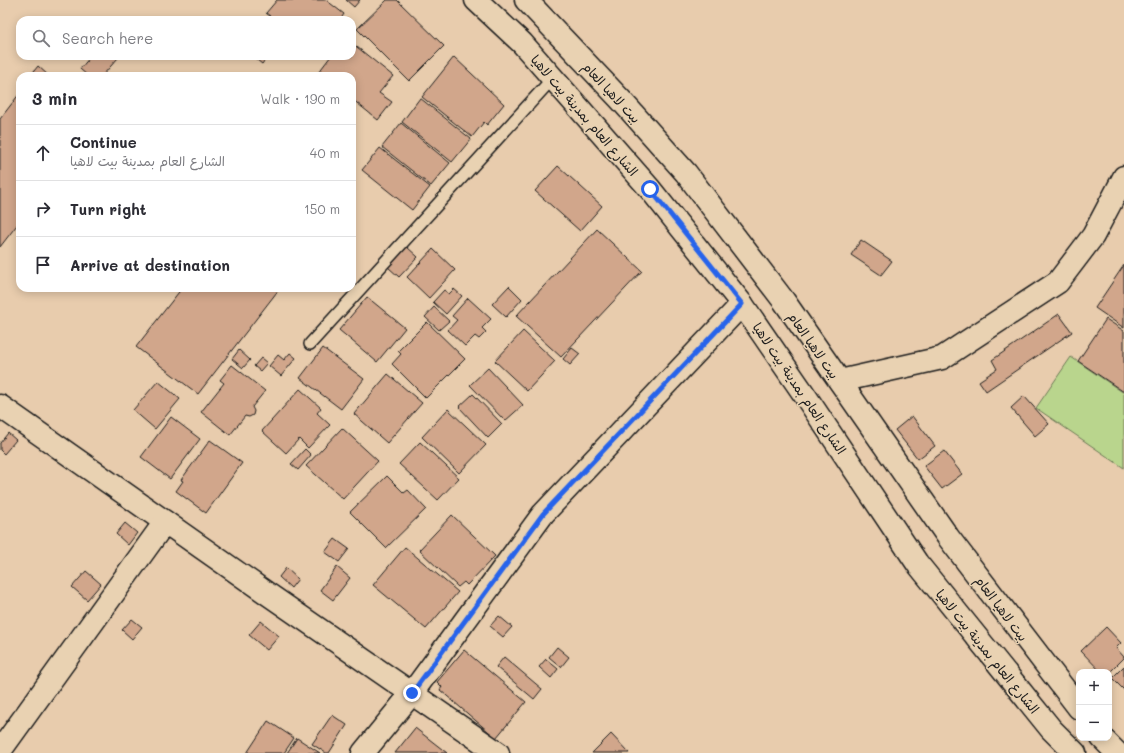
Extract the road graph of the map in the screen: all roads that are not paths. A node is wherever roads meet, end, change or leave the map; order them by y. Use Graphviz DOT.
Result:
graph roads {
  1 [pos="476,0"];
  2 [pos="526,0"];
  3 [pos="553,78"];
  4 [pos="1124,177"];
  5 [pos="742,304"];
  6 [pos="310,344"];
  7 [pos="840,381"];
  8 [pos="0,406"];
  9 [pos="165,522"];
  10 [pos="412,693"];
  11 [pos="1077,705"];
  12 [pos="1105,741"];
  13 [pos="0,751"];
  14 [pos="363,753"];
  15 [pos="498,753"];
  16 [pos="1075,753"];
  17 [pos="1117,753"];
  1 -- 3 [label="main road, الشارع العام بمدينة بيت لاهيا"];
  2 -- 7 [label="main road, بيت لاهيا العام"];
  3 -- 5 [label="main road, الشارع العام بمدينة بيت لاهيا"];
  3 -- 6 [label="lane"];
  4 -- 7 [label="main road"];
  5 -- 10 [label="main road"];
  5 -- 16 [label="main road, الشارع العام بمدينة بيت لاهيا"];
  7 -- 11 [label="main road, بيت لاهيا العام"];
  8 -- 9 [label="main road"];
  9 -- 10 [label="main road"];
  9 -- 13 [label="main road"];
  10 -- 14 [label="main road"];
  10 -- 15 [label="main road"];
  12 -- 17 [label="main road"];
}
